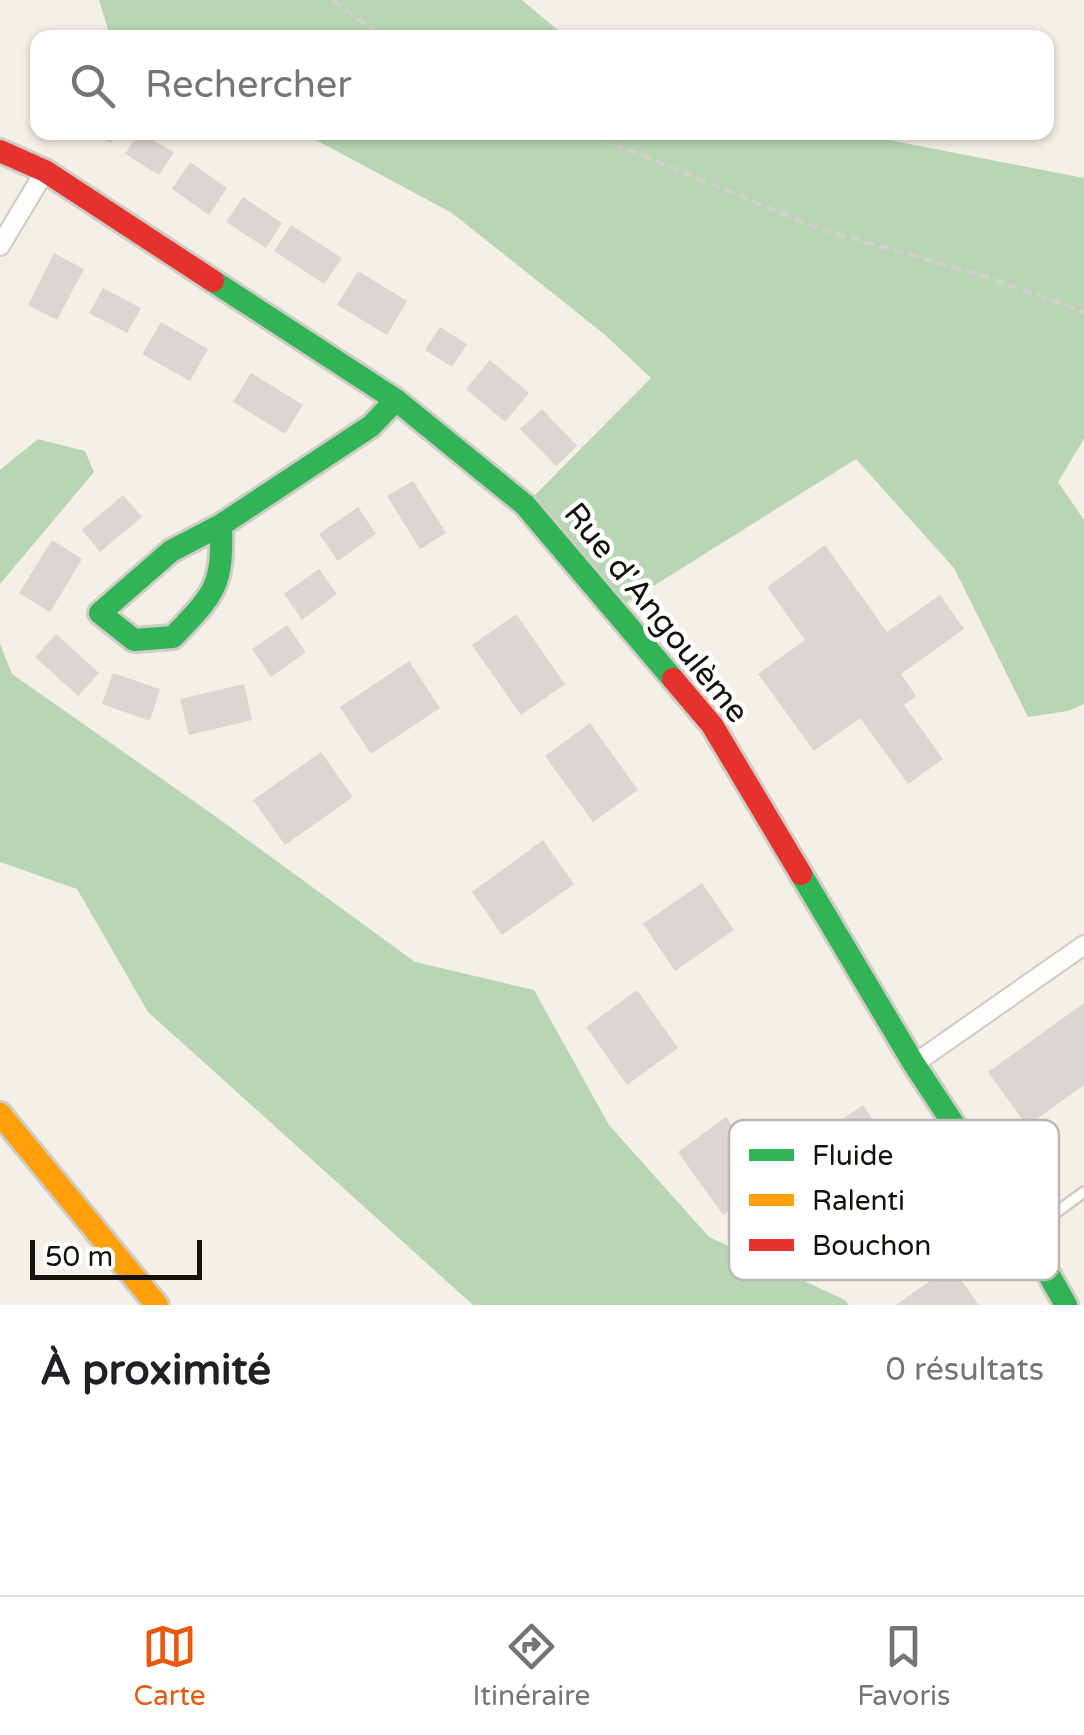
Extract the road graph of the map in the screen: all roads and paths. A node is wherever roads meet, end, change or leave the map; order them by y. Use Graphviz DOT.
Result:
graph roads {
  1 [pos="333,0"];
  2 [pos="373,30"];
  3 [pos="605,140"];
  4 [pos="0,152"];
  5 [pos="45,170"];
  6 [pos="0,246"];
  7 [pos="1084,312"];
  8 [pos="396,400"];
  9 [pos="221,526"];
  10 [pos="1084,945"];
  11 [pos="914,1064"];
  12 [pos="0,1114"];
  13 [pos="951,1120"];
  14 [pos="1084,1192"];
  15 [pos="1059,1210"];
  16 [pos="1052,1280"];
  17 [pos="157,1305"];
  18 [pos="1066,1305"];
  1 -- 2 [label="path"];
  3 -- 7 [label="path"];
  4 -- 5 [label="street, Rue d'Angoulème"];
  5 -- 6 [label="street"];
  5 -- 8 [label="street, Rue d'Angoulème"];
  8 -- 9 [label="street"];
  8 -- 11 [label="street, Rue d'Angoulème"];
  9 -- 9 [label="street"];
  10 -- 11 [label="street"];
  11 -- 13 [label="street, Rue d'Angoulème"];
  12 -- 17 [label="street"];
  14 -- 15 [label="lane"];
  16 -- 18 [label="street, Rue d'Angoulème"];
}
